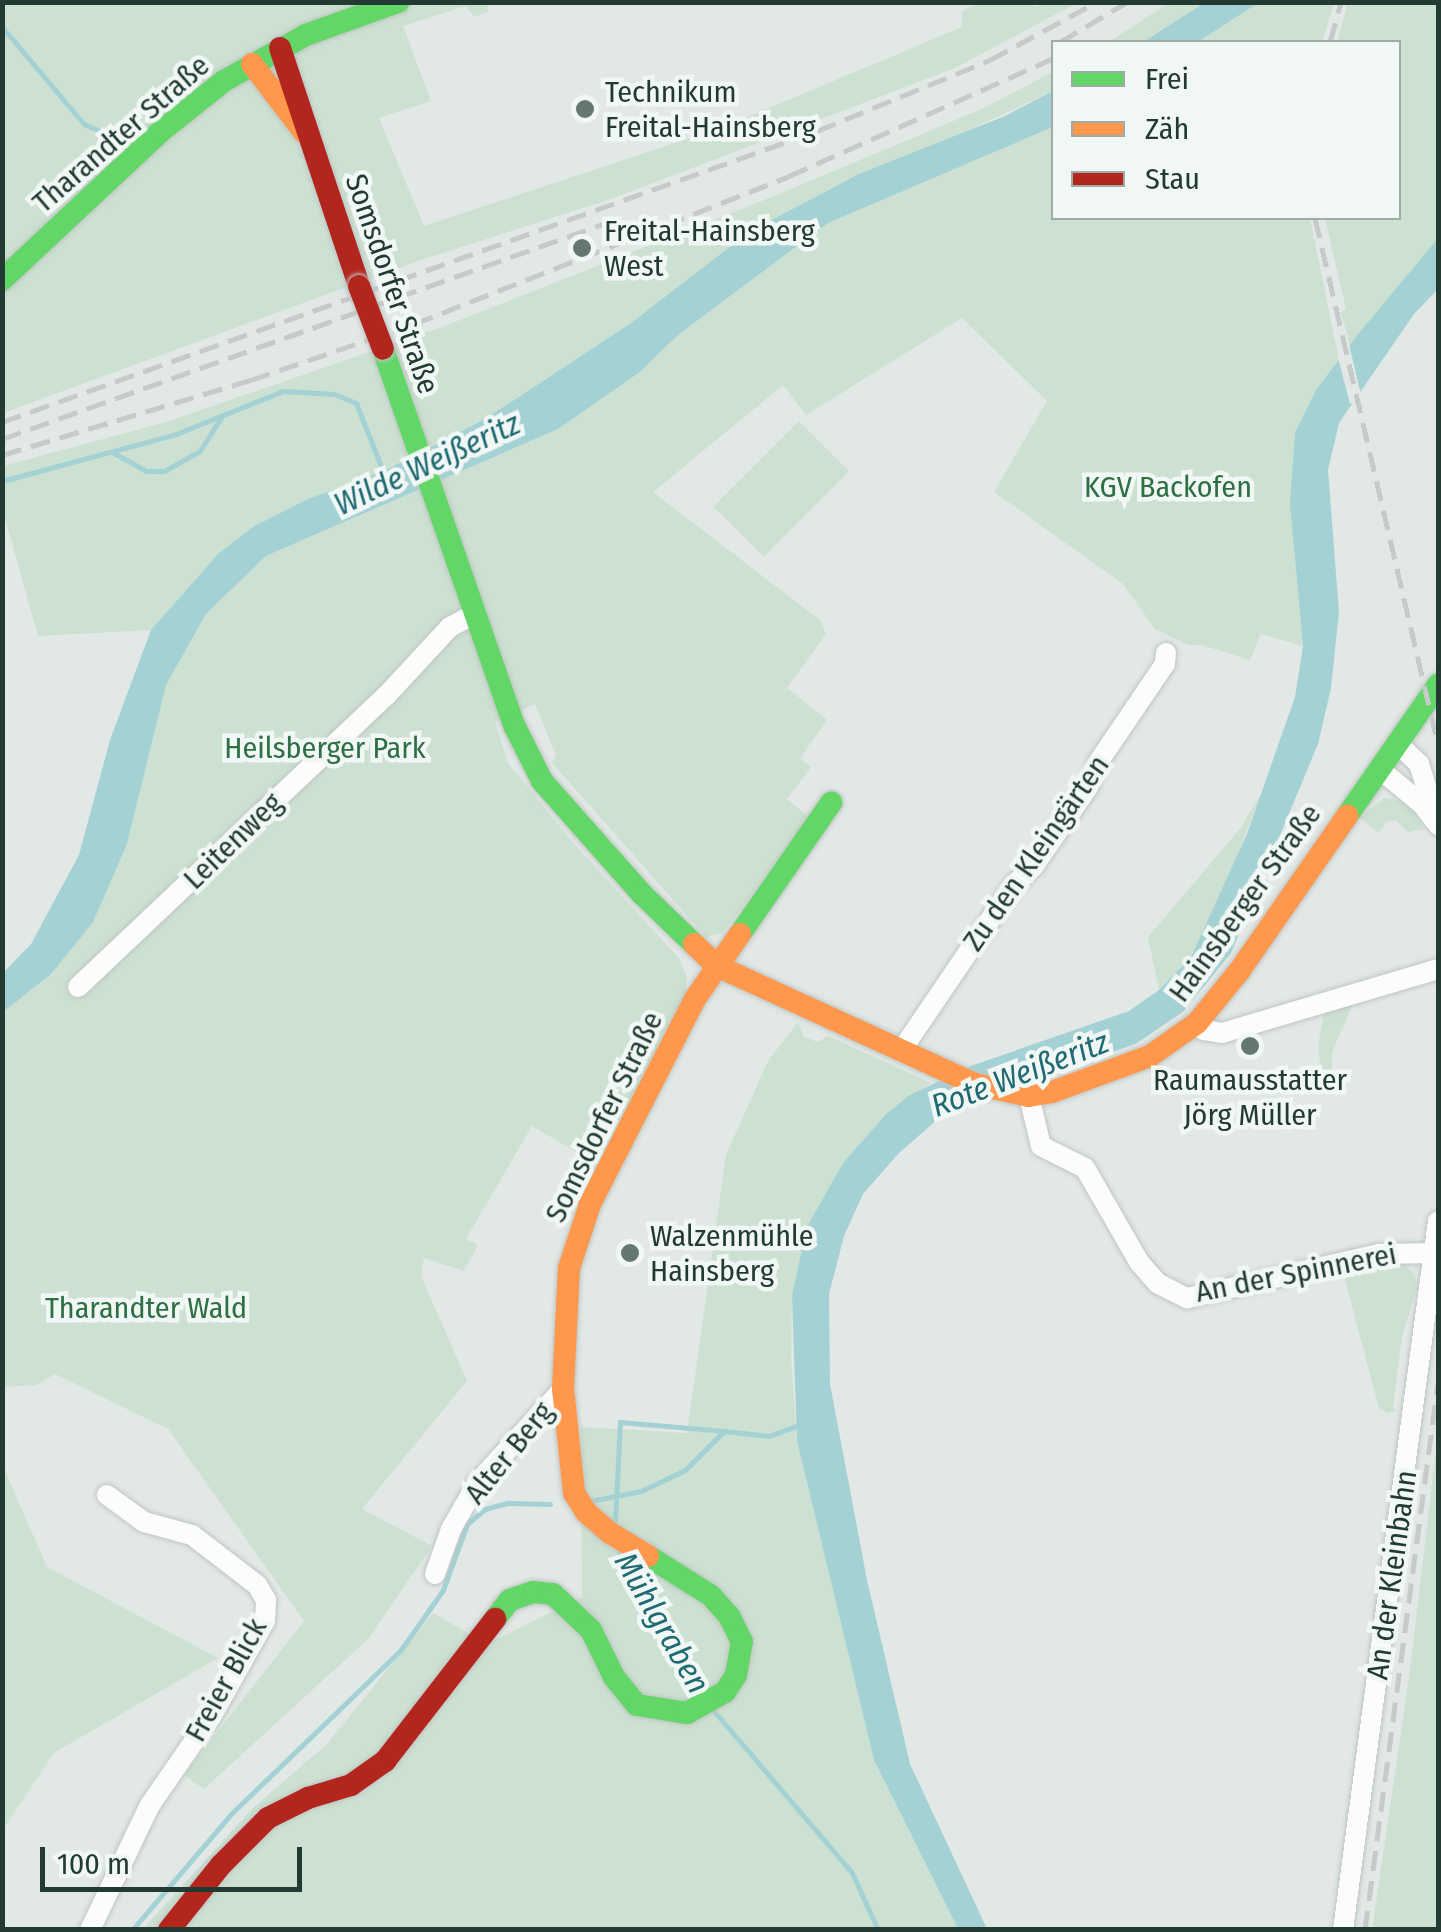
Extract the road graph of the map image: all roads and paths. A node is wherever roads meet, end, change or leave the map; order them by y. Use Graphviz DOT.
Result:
graph roads {
  1 [pos="398,2"];
  2 [pos="280,48"];
  3 [pos="252,64"];
  4 [pos="308,137"];
  5 [pos="2,280"];
  6 [pos="474,614"];
  7 [pos="1166,653"];
  8 [pos="1438,686"];
  9 [pos="1400,746"];
  10 [pos="1382,771"];
  11 [pos="832,803"];
  12 [pos="1438,826"];
  13 [pos="717,966"];
  14 [pos="1438,969"];
  15 [pos="78,987"];
  16 [pos="1197,1022"];
  17 [pos="901,1051"];
  18 [pos="1017,1094"];
  19 [pos="1438,1221"];
  20 [pos="1434,1254"];
  21 [pos="563,1389"];
  22 [pos="107,1496"];
  23 [pos="434,1574"];
  24 [pos="90,1930"];
  25 [pos="169,1930"];
  26 [pos="1343,1930"];
  1 -- 2 [label="street, Tharandter Straße"];
  2 -- 3 [label="street, Tharandter Straße"];
  2 -- 4 [label="street, Somsdorfer Straße"];
  3 -- 4 [label="street, Somsdorfer Straße"];
  3 -- 5 [label="street, Tharandter Straße"];
  4 -- 6 [label="street, Somsdorfer Straße, bridge"];
  6 -- 13 [label="street, Somsdorfer Straße"];
  6 -- 15 [label="street, Leitenweg"];
  7 -- 17 [label="street, Zu den Kleingärten"];
  8 -- 9 [label="street, Hainsberger Straße"];
  9 -- 10 [label="street, Hainsberger Straße"];
  9 -- 12 [label="street"];
  10 -- 12 [label="street"];
  10 -- 16 [label="street, Hainsberger Straße"];
  11 -- 13 [label="street"];
  13 -- 17 [label="street"];
  13 -- 21 [label="street, Somsdorfer Straße"];
  14 -- 16 [label="street"];
  16 -- 18 [label="street, Hainsberger Straße"];
  17 -- 18 [label="street"];
  18 -- 20 [label="street, An der Spinnerei"];
  19 -- 20 [label="street, An der Kleinbahn"];
  20 -- 26 [label="street, An der Kleinbahn"];
  21 -- 23 [label="street, Alter Berg"];
  21 -- 25 [label="street, Somsdorfer Straße"];
  22 -- 24 [label="street, Freier Blick"];
}
